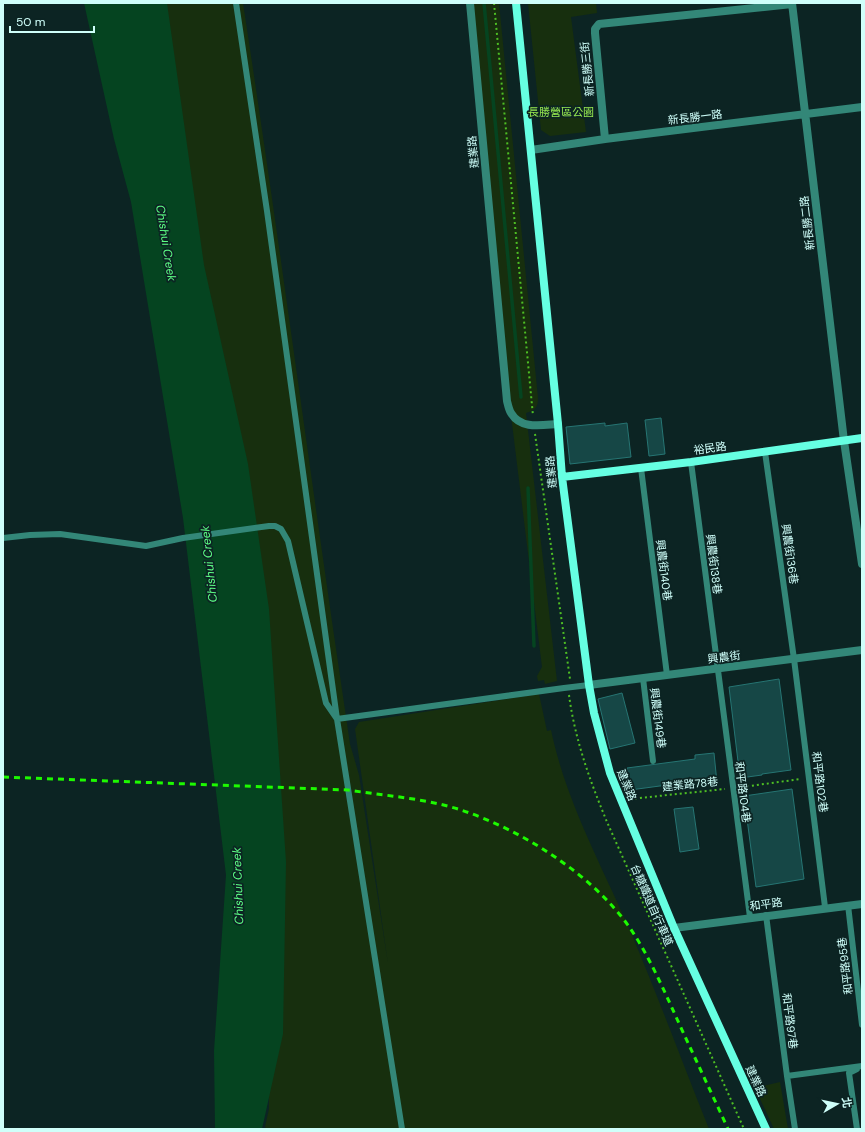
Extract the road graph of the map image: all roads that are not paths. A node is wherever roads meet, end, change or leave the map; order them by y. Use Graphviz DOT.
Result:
graph roads {
  1 [pos="236,3"];
  2 [pos="470,3"];
  3 [pos="516,3"];
  4 [pos="792,4"];
  5 [pos="862,107"];
  6 [pos="805,114"];
  7 [pos="605,139"];
  8 [pos="531,150"];
  9 [pos="558,424"];
  10 [pos="862,438"];
  11 [pos="844,441"];
  12 [pos="765,452"];
  13 [pos="691,462"];
  14 [pos="641,468"];
  15 [pos="562,477"];
  16 [pos="3,538"];
  17 [pos="862,564"];
  18 [pos="862,650"];
  19 [pos="794,659"];
  20 [pos="718,669"];
  21 [pos="668,675"];
  22 [pos="643,678"];
  23 [pos="589,686"];
  24 [pos="337,719"];
  25 [pos="653,761"];
  26 [pos="862,904"];
  27 [pos="848,905"];
  28 [pos="825,907"];
  29 [pos="766,915"];
  30 [pos="750,917"];
  31 [pos="674,928"];
  32 [pos="862,1025"];
  33 [pos="862,1066"];
  34 [pos="787,1076"];
  35 [pos="402,1129"];
  36 [pos="766,1129"];
  37 [pos="795,1129"];
  38 [pos="857,1129"];
  1 -- 24 [label="lane"];
  2 -- 9 [label="street, 建業路"];
  3 -- 8 [label="street, 建業路"];
  4 -- 6 [label="street, 新長勝二路"];
  4 -- 7 [label="street, 新長勝三街"];
  5 -- 6 [label="street, 新長勝一路"];
  6 -- 7 [label="street, 新長勝一路"];
  6 -- 11 [label="street, 新長勝二路"];
  7 -- 8 [label="street, 新長勝一路"];
  8 -- 9 [label="street, 建業路"];
  9 -- 15 [label="street, 建業路"];
  10 -- 11 [label="street, 裕民路"];
  11 -- 12 [label="street, 裕民路"];
  11 -- 17 [label="street, 新長勝二路"];
  12 -- 13 [label="street, 裕民路"];
  12 -- 19 [label="lane, 興農街136巷"];
  13 -- 14 [label="street, 裕民路"];
  13 -- 20 [label="lane, 興農街138巷"];
  14 -- 15 [label="street, 裕民路"];
  14 -- 21 [label="lane, 興農街140巷"];
  15 -- 23 [label="street, 建業路"];
  16 -- 24 [label="lane"];
  18 -- 19 [label="street, 興農街"];
  19 -- 20 [label="street, 興農街"];
  19 -- 28 [label="lane, 和平路102巷"];
  20 -- 21 [label="street, 興農街"];
  20 -- 30 [label="lane, 和平路104巷"];
  21 -- 22 [label="street, 興農街"];
  22 -- 23 [label="street, 興農街"];
  22 -- 25 [label="lane, 興農街149巷"];
  23 -- 24 [label="lane"];
  23 -- 31 [label="street, 建業路"];
  24 -- 35 [label="lane"];
  26 -- 27 [label="street, 和平路"];
  27 -- 28 [label="street, 和平路"];
  27 -- 32 [label="lane, 和平路95巷"];
  28 -- 29 [label="street, 和平路"];
  29 -- 30 [label="street, 和平路"];
  29 -- 34 [label="lane, 和平路97巷"];
  30 -- 31 [label="street, 和平路"];
  31 -- 36 [label="street, 建業路"];
  33 -- 34 [label="lane"];
  33 -- 38 [label="lane"];
  34 -- 37 [label="lane, 和平路97巷"];
}
